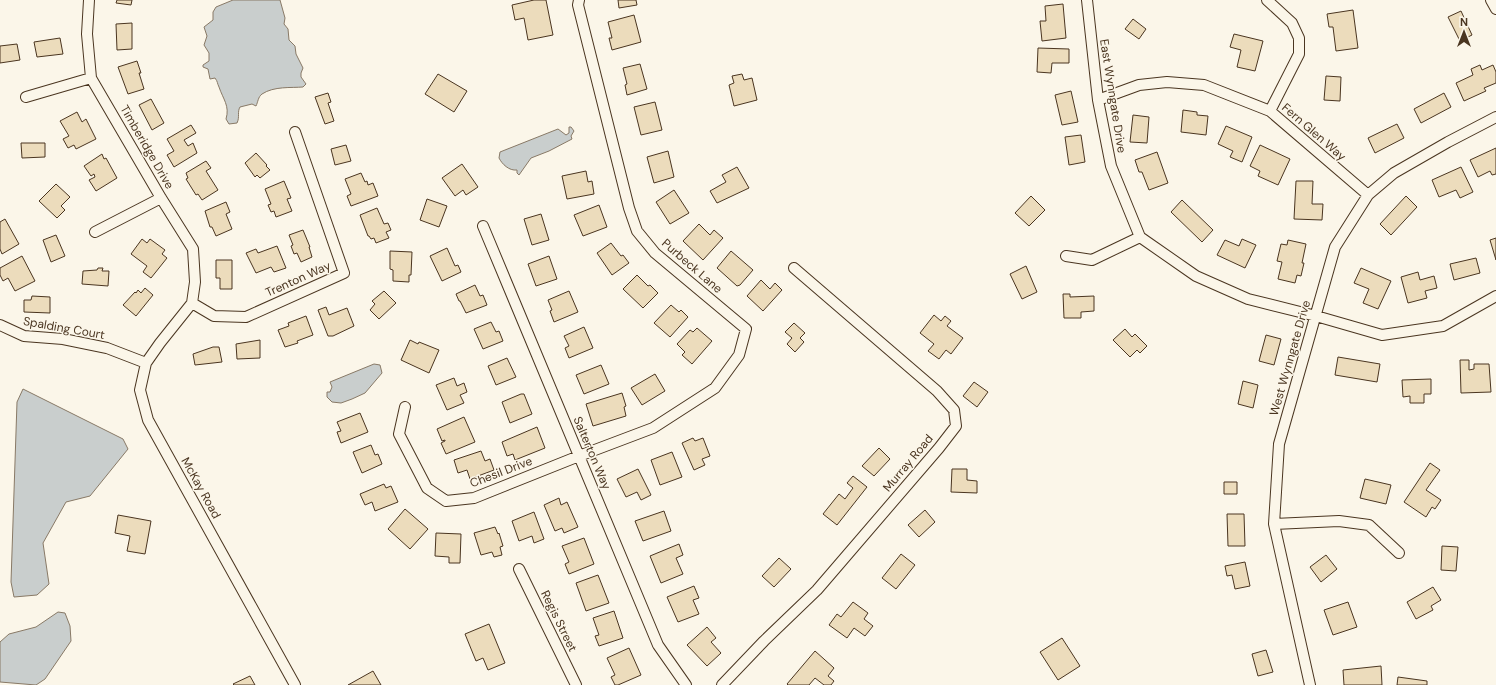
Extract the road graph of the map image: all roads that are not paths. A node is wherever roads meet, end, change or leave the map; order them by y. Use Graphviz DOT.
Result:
graph roads {
  1 [pos="89,0"];
  2 [pos="579,0"];
  3 [pos="1087,0"];
  4 [pos="1268,0"];
  5 [pos="1491,0"];
  6 [pos="1496,10"];
  7 [pos="91,78"];
  8 [pos="26,97"];
  9 [pos="1098,100"];
  10 [pos="1270,111"];
  11 [pos="1496,117"];
  12 [pos="294,132"];
  13 [pos="1368,195"];
  14 [pos="161,198"];
  15 [pos="483,226"];
  16 [pos="95,232"];
  17 [pos="1140,237"];
  18 [pos="1066,256"];
  19 [pos="794,268"];
  20 [pos="1496,296"];
  21 [pos="192,303"];
  22 [pos="1316,316"];
  23 [pos="0,325"];
  24 [pos="146,364"];
  25 [pos="405,407"];
  26 [pos="579,456"];
  27 [pos="1274,524"];
  28 [pos="1399,553"];
  29 [pos="518,569"];
  30 [pos="295,685"];
  31 [pos="576,685"];
  32 [pos="686,685"];
  33 [pos="722,685"];
  34 [pos="1310,685"];
  1 -- 7 [label="street, Timberidge Drive"];
  2 -- 26 [label="street, Purbeck Lane"];
  3 -- 9 [label="street, East Wynngate Drive"];
  4 -- 10 [label="street"];
  5 -- 6 [label="street"];
  7 -- 8 [label="street"];
  7 -- 14 [label="street, Timberidge Drive"];
  9 -- 10 [label="street, Fern Glen Way"];
  9 -- 17 [label="street, East Wynngate Drive"];
  10 -- 13 [label="street, Fern Glen Way"];
  11 -- 13 [label="street, West Wynngate Drive"];
  12 -- 21 [label="street, Trenton Way"];
  13 -- 22 [label="street, West Wynngate Drive"];
  14 -- 16 [label="street"];
  14 -- 21 [label="street, Timberidge Drive"];
  15 -- 26 [label="street, Salterton Way"];
  17 -- 18 [label="street"];
  17 -- 22 [label="street"];
  19 -- 33 [label="street, Murray Road"];
  20 -- 22 [label="street"];
  21 -- 24 [label="street, McKay Road"];
  22 -- 27 [label="street, West Wynngate Drive"];
  23 -- 24 [label="street, Spalding Court"];
  24 -- 30 [label="street, McKay Road"];
  25 -- 26 [label="street, Chesil Drive"];
  26 -- 32 [label="street, Salterton Way"];
  27 -- 28 [label="street"];
  27 -- 34 [label="street, West Wynngate Drive"];
  29 -- 31 [label="street, Regis Street"];
}
